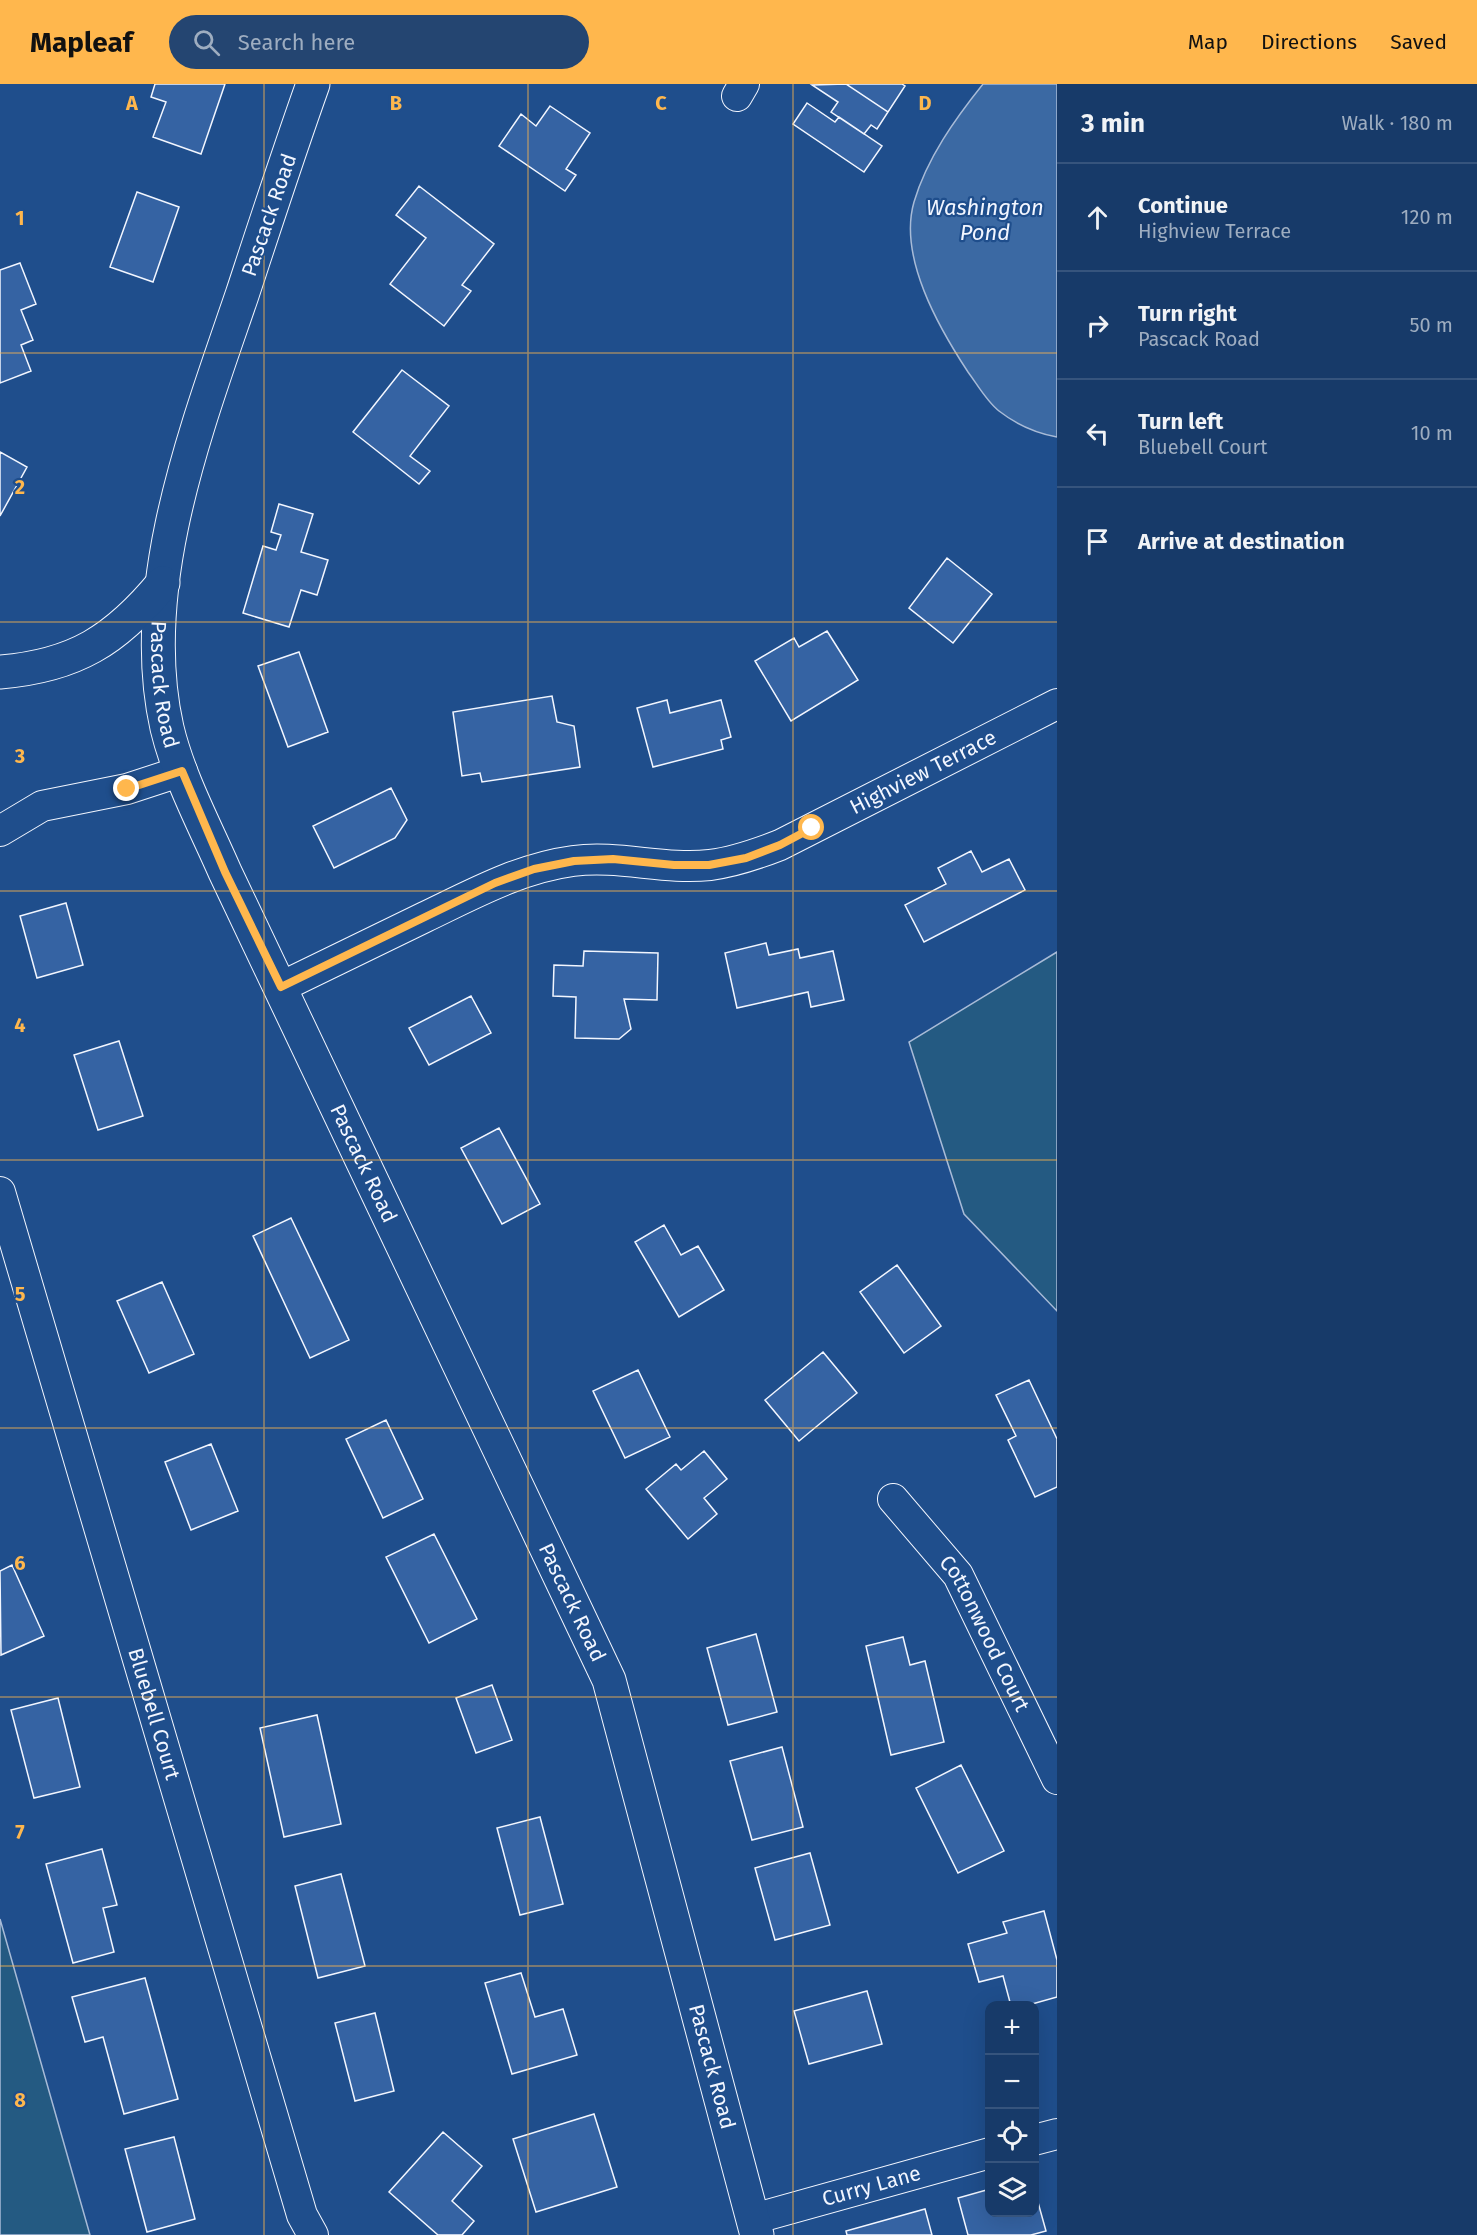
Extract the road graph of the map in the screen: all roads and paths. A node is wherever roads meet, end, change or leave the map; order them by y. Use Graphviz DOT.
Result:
graph roads {
  1 [pos="313,84"];
  2 [pos="163,583"];
  3 [pos="0,672"];
  4 [pos="1057,704"];
  5 [pos="182,771"];
  6 [pos="0,831"];
  7 [pos="281,987"];
  8 [pos="0,1192"];
  9 [pos="893,1499"];
  10 [pos="1057,1779"];
  11 [pos="1057,2134"];
  12 [pos="1039,2139"];
  13 [pos="985,2155"];
  14 [pos="755,2227"];
  15 [pos="313,2235"];
  1 -- 2 [label="main road, Pascack Road"];
  2 -- 3 [label="main road"];
  2 -- 5 [label="main road, Pascack Road"];
  4 -- 7 [label="street, Highview Terrace"];
  5 -- 6 [label="street"];
  5 -- 7 [label="main road, Pascack Road"];
  7 -- 14 [label="main road, Pascack Road"];
  8 -- 15 [label="street, Bluebell Court"];
  9 -- 10 [label="street, Cottonwood Court"];
  11 -- 12 [label="street"];
  13 -- 14 [label="street, Curry Lane"];
}
